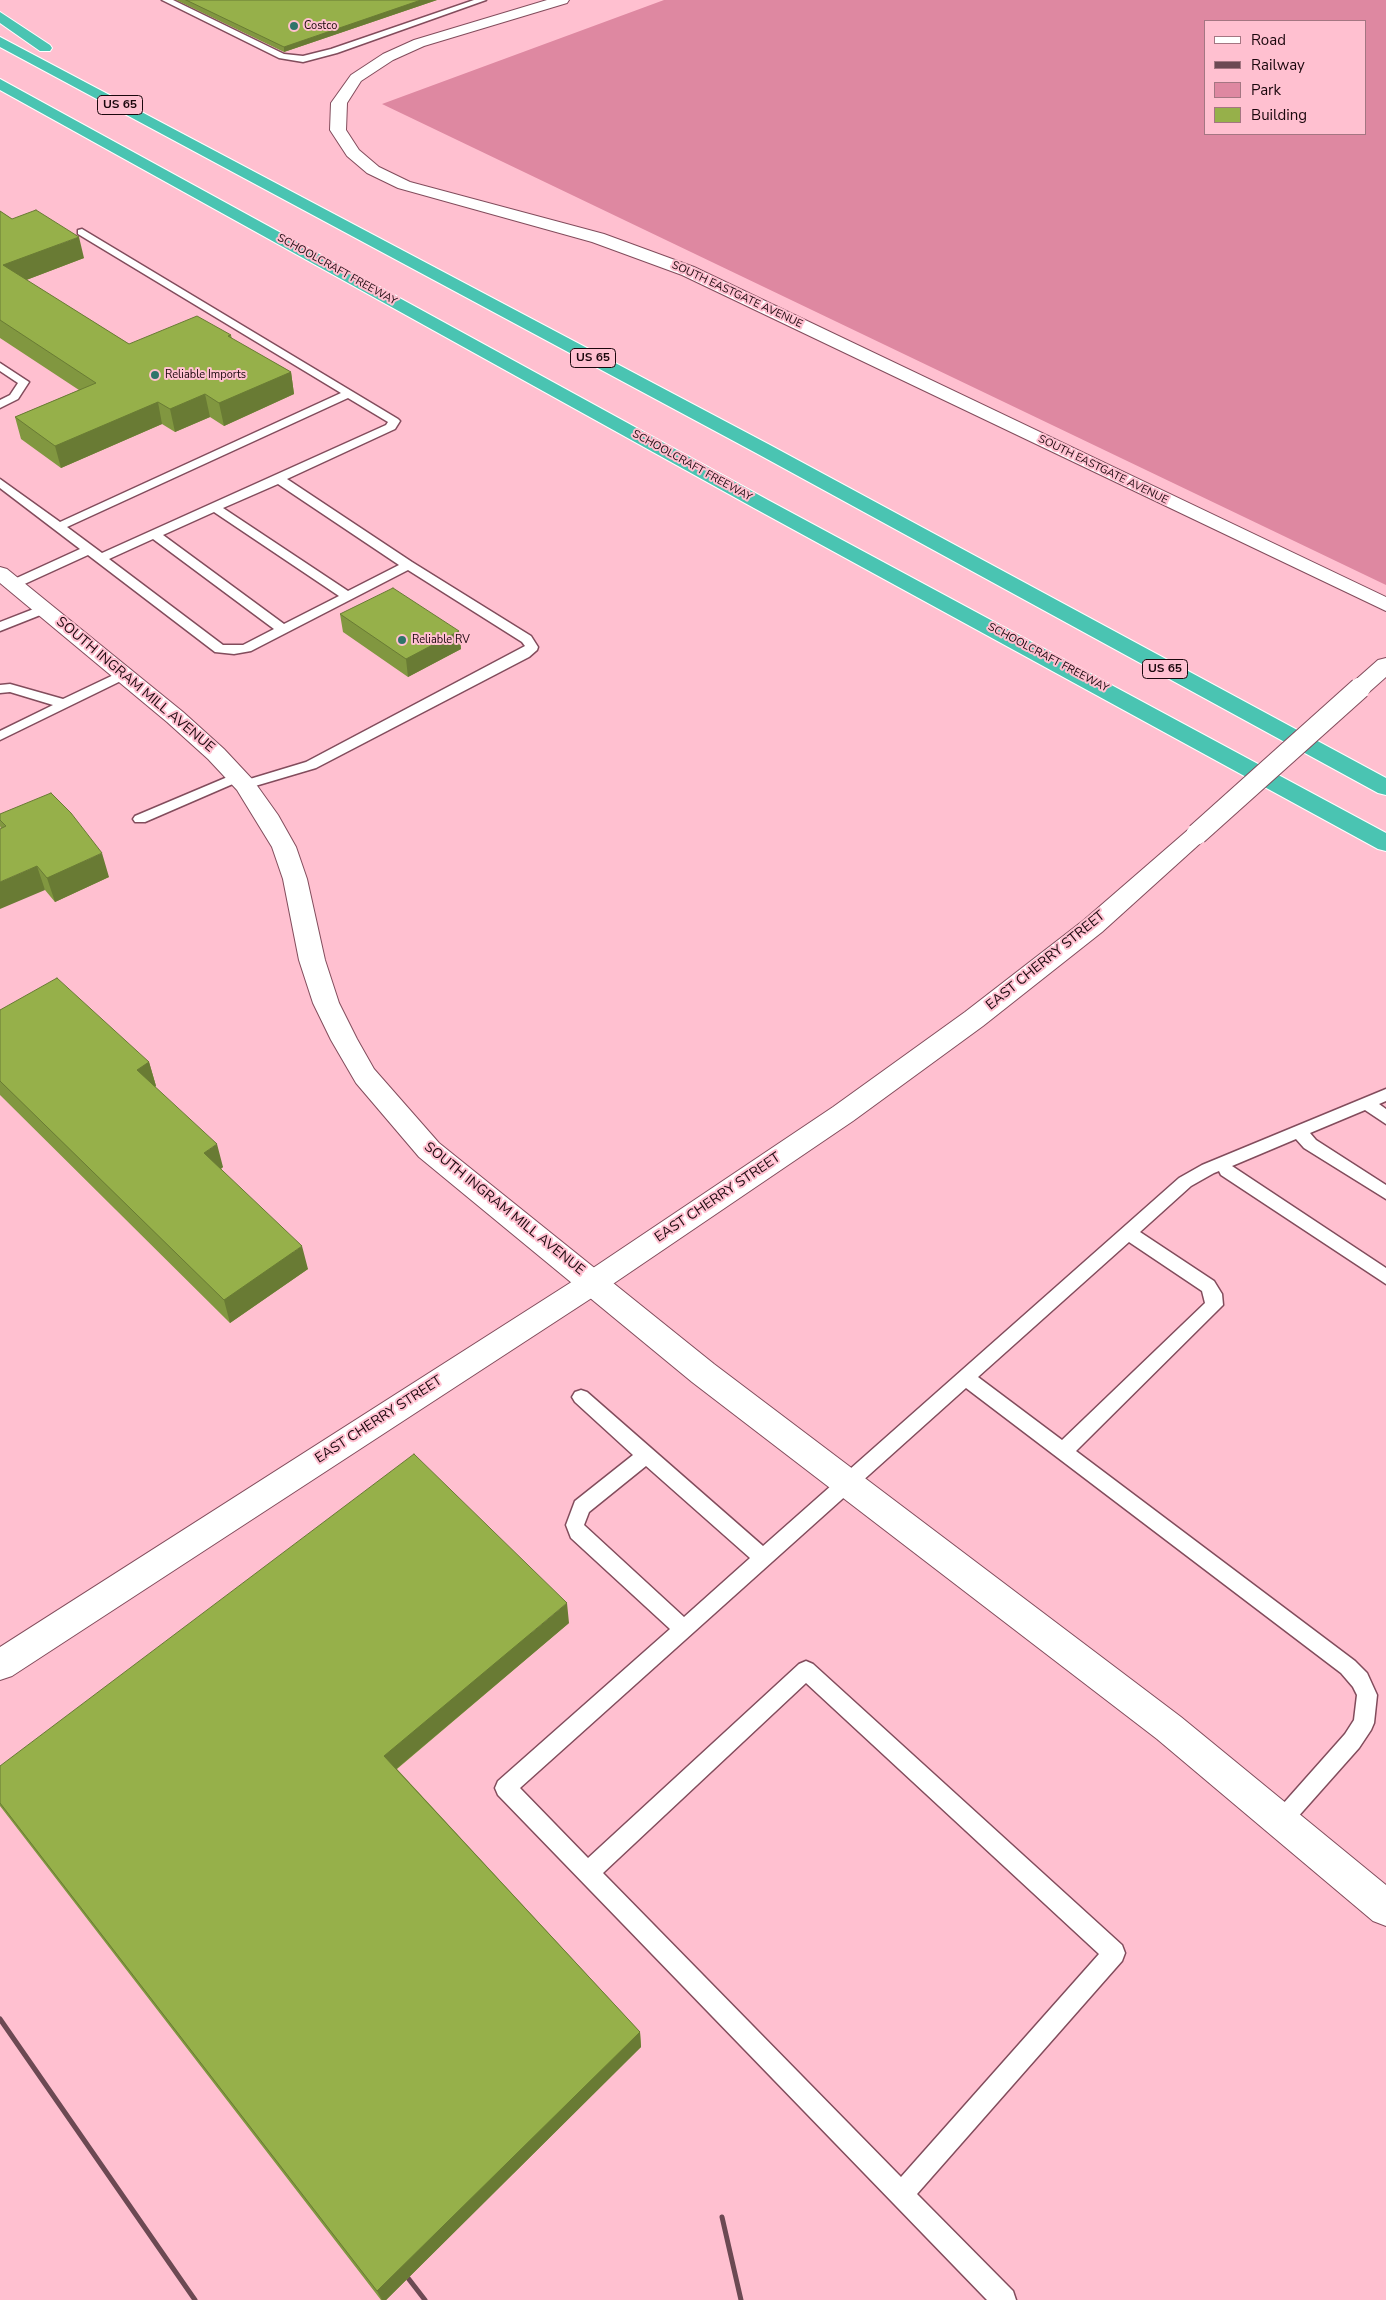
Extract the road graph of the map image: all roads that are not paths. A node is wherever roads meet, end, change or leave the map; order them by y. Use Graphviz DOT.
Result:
graph roads {
  1 [pos="166,0"];
  2 [pos="482,0"];
  3 [pos="562,0"];
  4 [pos="0,16"];
  5 [pos="0,41"];
  6 [pos="0,84"];
  7 [pos="0,94"];
  8 [pos="240,171"];
  9 [pos="168,176"];
  10 [pos="82,232"];
  11 [pos="0,366"];
  12 [pos="348,394"];
  13 [pos="0,405"];
  14 [pos="278,479"];
  15 [pos="0,482"];
  16 [pos="214,507"];
  17 [pos="58,527"];
  18 [pos="154,534"];
  19 [pos="88,550"];
  20 [pos="99,559"];
  21 [pos="408,565"];
  22 [pos="7,578"];
  23 [pos="348,596"];
  24 [pos="1386,605"];
  25 [pos="44,609"];
  26 [pos="0,627"];
  27 [pos="283,629"];
  28 [pos="1386,665"];
  29 [pos="124,674"];
  30 [pos="0,689"];
  31 [pos="65,704"];
  32 [pos="0,736"];
  33 [pos="241,781"];
  34 [pos="1386,788"];
  35 [pos="140,818"];
  36 [pos="1386,844"];
  37 [pos="1386,1095"];
  38 [pos="1367,1103"];
  39 [pos="1386,1118"];
  40 [pos="1299,1132"];
  41 [pos="1223,1163"];
  42 [pos="1386,1194"];
  43 [pos="1128,1232"];
  44 [pos="1386,1277"];
  45 [pos="594,1282"];
  46 [pos="966,1378"];
  47 [pos="581,1397"];
  48 [pos="1063,1451"];
  49 [pos="646,1455"];
  50 [pos="849,1483"];
  51 [pos="764,1559"];
  52 [pos="684,1629"];
  53 [pos="0,1665"];
  54 [pos="1281,1820"];
  55 [pos="588,1873"];
  56 [pos="1386,1908"];
  57 [pos="901,2195"];
  58 [pos="1004,2300"];
  1 -- 2 [label="lane"];
  3 -- 24 [label="street, SOUTH EASTGATE AVENUE"];
  4 -- 8 [label="highway"];
  5 -- 8 [label="highway, US 65"];
  6 -- 9 [label="highway, SCHOOLCRAFT FREEWAY / US 65"];
  7 -- 9 [label="highway"];
  8 -- 34 [label="highway, US 65"];
  9 -- 36 [label="highway, SCHOOLCRAFT FREEWAY / US 65"];
  10 -- 12 [label="lane"];
  11 -- 13 [label="lane"];
  12 -- 14 [label="lane"];
  12 -- 17 [label="lane"];
  14 -- 16 [label="lane"];
  14 -- 21 [label="lane"];
  15 -- 17 [label="lane"];
  16 -- 18 [label="lane"];
  16 -- 23 [label="lane"];
  17 -- 19 [label="lane"];
  18 -- 20 [label="lane"];
  18 -- 27 [label="lane"];
  19 -- 20 [label="lane"];
  19 -- 22 [label="lane"];
  20 -- 27 [label="lane"];
  21 -- 23 [label="lane"];
  21 -- 33 [label="lane"];
  22 -- 25 [label="street, SOUTH INGRAM MILL AVENUE"];
  23 -- 27 [label="lane"];
  25 -- 26 [label="lane"];
  25 -- 29 [label="street, SOUTH INGRAM MILL AVENUE"];
  28 -- 45 [label="street, EAST CHERRY STREET, bridge"];
  29 -- 31 [label="lane"];
  29 -- 33 [label="street, SOUTH INGRAM MILL AVENUE"];
  30 -- 31 [label="lane"];
  31 -- 32 [label="lane"];
  33 -- 35 [label="lane"];
  33 -- 45 [label="street, SOUTH INGRAM MILL AVENUE"];
  37 -- 38 [label="lane"];
  38 -- 39 [label="lane"];
  38 -- 40 [label="lane"];
  40 -- 41 [label="lane"];
  40 -- 42 [label="lane"];
  41 -- 43 [label="lane"];
  41 -- 44 [label="lane"];
  43 -- 46 [label="lane"];
  43 -- 48 [label="lane"];
  45 -- 50 [label="street, SOUTH INGRAM MILL AVENUE"];
  45 -- 53 [label="street, EAST CHERRY STREET"];
  46 -- 48 [label="lane"];
  46 -- 50 [label="lane"];
  47 -- 49 [label="lane"];
  48 -- 54 [label="lane"];
  49 -- 51 [label="lane"];
  49 -- 52 [label="lane"];
  50 -- 51 [label="lane"];
  50 -- 54 [label="street, SOUTH INGRAM MILL AVENUE"];
  51 -- 52 [label="lane"];
  52 -- 55 [label="lane"];
  54 -- 56 [label="street, SOUTH INGRAM MILL AVENUE"];
  55 -- 57 [label="lane"];
  55 -- 57 [label="lane"];
  57 -- 58 [label="lane"];
}
